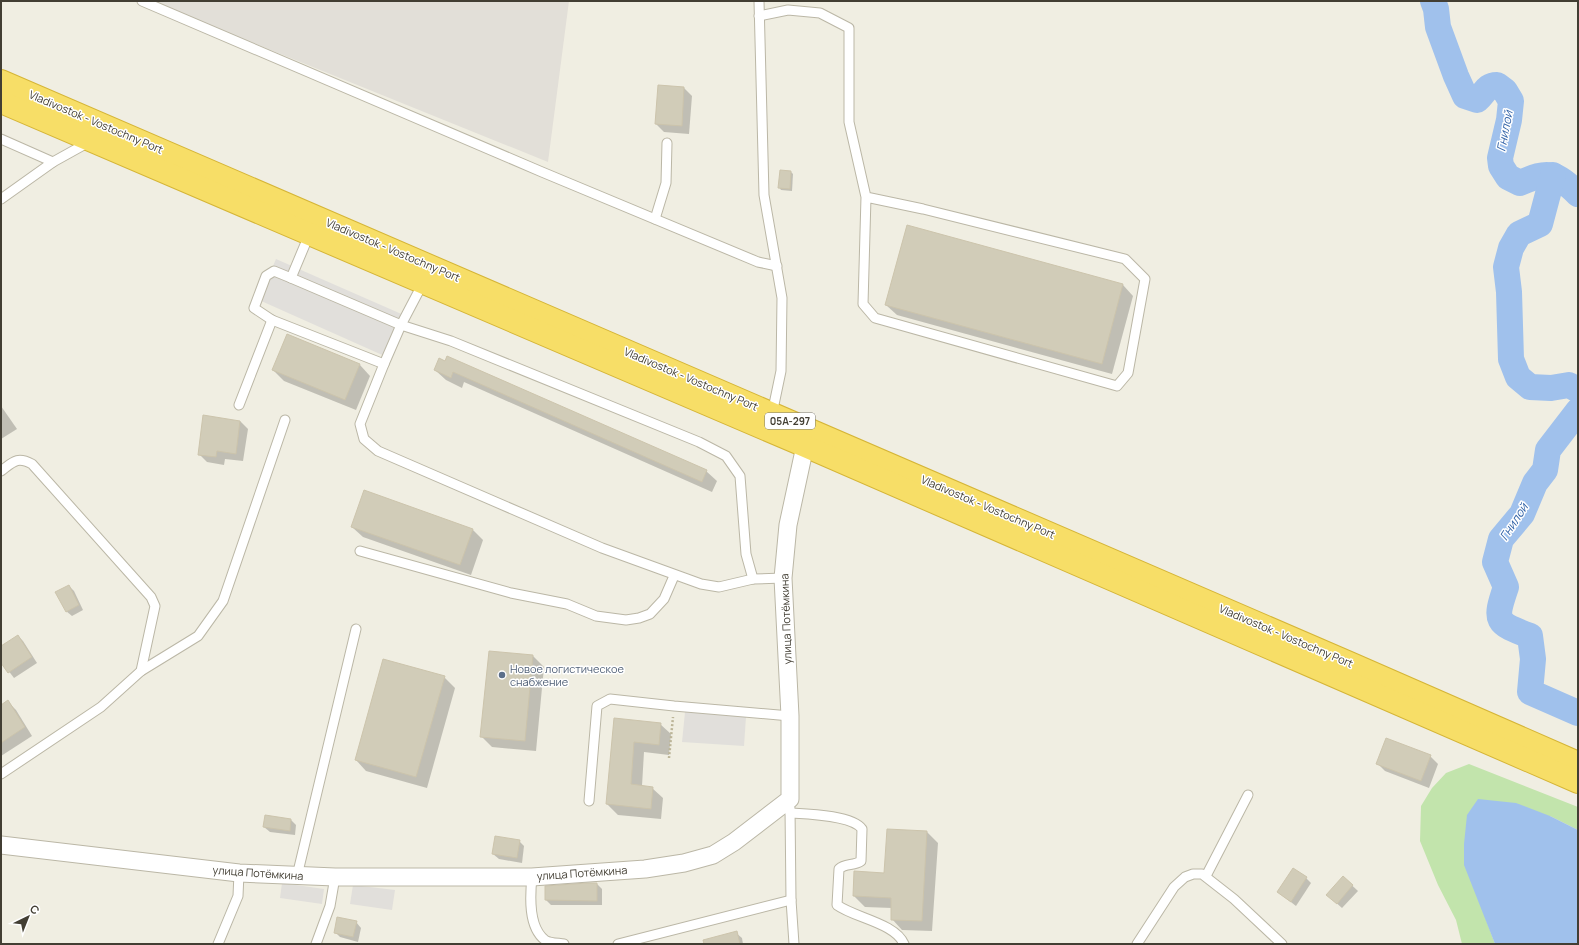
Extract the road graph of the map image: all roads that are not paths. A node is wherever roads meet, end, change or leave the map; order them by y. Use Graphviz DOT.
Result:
graph roads {
  1 [pos="142,1"];
  2 [pos="759,1"];
  3 [pos="759,16"];
  4 [pos="1,82"];
  5 [pos="1,102"];
  6 [pos="1,139"];
  7 [pos="91,140"];
  8 [pos="667,143"];
  9 [pos="53,162"];
  10 [pos="866,197"];
  11 [pos="1,199"];
  12 [pos="656,219"];
  13 [pos="310,235"];
  14 [pos="777,266"];
  15 [pos="291,278"];
  16 [pos="423,283"];
  17 [pos="272,320"];
  18 [pos="401,325"];
  19 [pos="384,364"];
  20 [pos="239,405"];
  21 [pos="772,414"];
  22 [pos="285,420"];
  23 [pos="805,446"];
  24 [pos="1,470"];
  25 [pos="360,551"];
  26 [pos="674,576"];
  27 [pos="783,578"];
  28 [pos="753,579"];
  29 [pos="356,629"];
  30 [pos="141,671"];
  31 [pos="790,716"];
  32 [pos="1578,763"];
  33 [pos="1,774"];
  34 [pos="1578,782"];
  35 [pos="1248,795"];
  36 [pos="589,801"];
  37 [pos="790,806"];
  38 [pos="1,845"];
  39 [pos="239,873"];
  40 [pos="297,876"];
  41 [pos="532,876"];
  42 [pos="1206,876"];
  43 [pos="335,877"];
  44 [pos="791,900"];
  45 [pos="218,944"];
  46 [pos="316,944"];
  47 [pos="564,944"];
  48 [pos="618,944"];
  49 [pos="794,944"];
  50 [pos="904,944"];
  51 [pos="1137,944"];
  52 [pos="1282,944"];
  1 -- 12 [label="lane"];
  2 -- 3 [label="lane"];
  3 -- 10 [label="lane"];
  3 -- 14 [label="lane"];
  4 -- 21 [label="highway, Vladivostok - Vostochny Port / 05А-297"];
  5 -- 7 [label="highway, Vladivostok - Vostochny Port / 05А-297"];
  6 -- 9 [label="lane"];
  7 -- 9 [label="lane"];
  7 -- 13 [label="highway, Vladivostok - Vostochny Port / 05А-297"];
  8 -- 12 [label="lane"];
  9 -- 11 [label="lane"];
  10 -- 10 [label="lane"];
  12 -- 14 [label="lane"];
  13 -- 15 [label="lane"];
  13 -- 16 [label="highway, Vladivostok - Vostochny Port / 05А-297"];
  14 -- 21 [label="lane"];
  15 -- 17 [label="lane"];
  15 -- 18 [label="lane"];
  16 -- 18 [label="lane"];
  16 -- 23 [label="highway, Vladivostok - Vostochny Port / 05А-297"];
  17 -- 19 [label="lane"];
  17 -- 20 [label="lane"];
  18 -- 19 [label="lane"];
  18 -- 28 [label="lane"];
  19 -- 26 [label="lane"];
  21 -- 32 [label="highway, Vladivostok - Vostochny Port / 05А-297"];
  22 -- 30 [label="lane"];
  23 -- 27 [label="street, улица Потёмкина"];
  23 -- 34 [label="highway, Vladivostok - Vostochny Port / 05А-297"];
  24 -- 30 [label="lane"];
  25 -- 26 [label="lane"];
  26 -- 28 [label="lane"];
  27 -- 28 [label="lane"];
  27 -- 31 [label="street, улица Потёмкина"];
  29 -- 40 [label="lane"];
  30 -- 33 [label="lane"];
  31 -- 36 [label="lane"];
  31 -- 37 [label="street, улица Потёмкина"];
  35 -- 42 [label="lane"];
  37 -- 41 [label="street, улица Потёмкина"];
  37 -- 44 [label="lane"];
  37 -- 50 [label="lane"];
  38 -- 39 [label="street, улица Потёмкина"];
  39 -- 40 [label="street, улица Потёмкина"];
  39 -- 45 [label="lane"];
  40 -- 43 [label="street, улица Потёмкина"];
  41 -- 43 [label="street, улица Потёмкина"];
  41 -- 47 [label="lane"];
  42 -- 51 [label="lane"];
  42 -- 52 [label="lane"];
  43 -- 46 [label="lane"];
  44 -- 48 [label="lane"];
  44 -- 49 [label="lane"];
}
